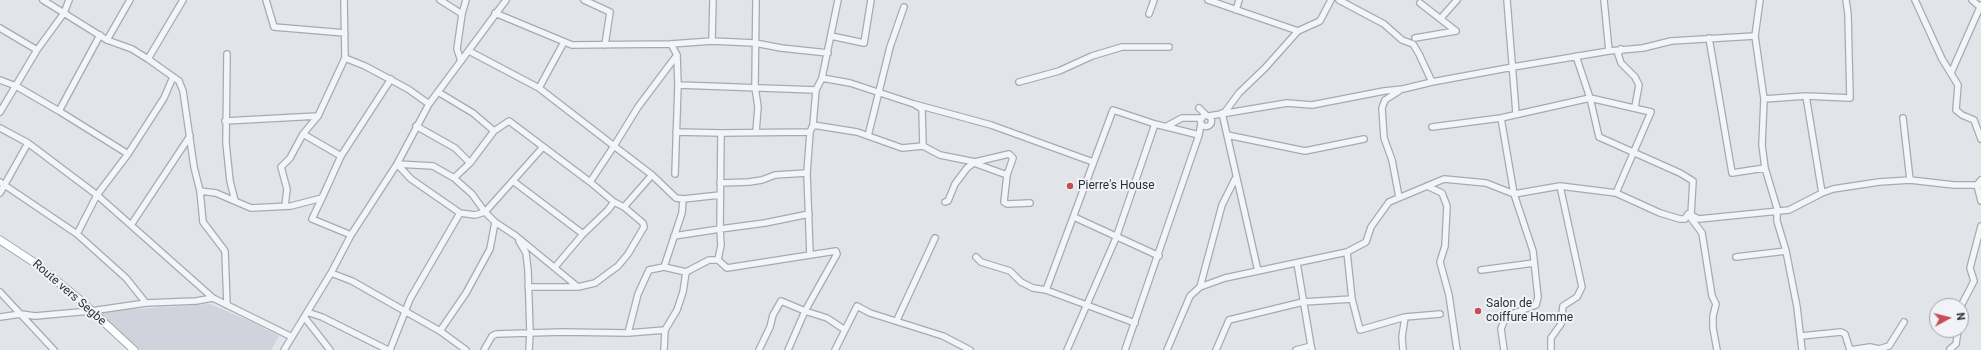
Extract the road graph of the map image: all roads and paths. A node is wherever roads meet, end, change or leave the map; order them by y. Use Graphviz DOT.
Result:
graph roads {
  1 [pos="43,0"];
  2 [pos="69,0"];
  3 [pos="130,0"];
  4 [pos="182,0"];
  5 [pos="266,0"];
  6 [pos="344,0"];
  7 [pos="440,0"];
  8 [pos="466,0"];
  9 [pos="506,0"];
  10 [pos="584,0"];
  11 [pos="713,0"];
  12 [pos="756,0"];
  13 [pos="838,0"];
  14 [pos="871,0"];
  15 [pos="1154,0"];
  16 [pos="1208,0"];
  17 [pos="1239,0"];
  18 [pos="1332,0"];
  19 [pos="1340,0"];
  20 [pos="1457,0"];
  21 [pos="1507,0"];
  22 [pos="1604,0"];
  23 [pos="1760,0"];
  24 [pos="1846,0"];
  25 [pos="1915,0"];
  26 [pos="1972,0"];
  27 [pos="1420,3"];
  28 [pos="1981,6"];
  29 [pos="904,7"];
  30 [pos="1236,10"];
  31 [pos="64,13"];
  32 [pos="495,13"];
  33 [pos="462,14"];
  34 [pos="1149,14"];
  35 [pos="1441,18"];
  36 [pos="0,28"];
  37 [pos="1298,31"];
  38 [pos="345,33"];
  39 [pos="100,36"];
  40 [pos="831,36"];
  41 [pos="1755,36"];
  42 [pos="1415,38"];
  43 [pos="1709,38"];
  44 [pos="106,40"];
  45 [pos="712,41"];
  46 [pos="564,42"];
  47 [pos="755,43"];
  48 [pos="671,44"];
  49 [pos="605,45"];
  50 [pos="1169,48"];
  51 [pos="1620,49"];
  52 [pos="37,50"];
  53 [pos="469,51"];
  54 [pos="1609,51"];
  55 [pos="828,53"];
  56 [pos="226,54"];
  57 [pos="677,55"];
  58 [pos="1576,56"];
  59 [pos="345,58"];
  60 [pos="148,59"];
  61 [pos="461,61"];
  62 [pos="1513,67"];
  63 [pos="1951,73"];
  64 [pos="173,77"];
  65 [pos="822,78"];
  66 [pos="391,79"];
  67 [pos="0,80"];
  68 [pos="1020,82"];
  69 [pos="1432,82"];
  70 [pos="678,85"];
  71 [pos="16,86"];
  72 [pos="755,87"];
  73 [pos="539,88"];
  74 [pos="1403,89"];
  75 [pos="816,90"];
  76 [pos="438,92"];
  77 [pos="880,93"];
  78 [pos="1806,96"];
  79 [pos="1590,98"];
  80 [pos="1764,99"];
  81 [pos="428,104"];
  82 [pos="914,104"];
  83 [pos="1635,107"];
  84 [pos="1199,108"];
  85 [pos="59,110"];
  86 [pos="0,112"];
  87 [pos="1222,113"];
  88 [pos="1516,113"];
  89 [pos="318,116"];
  90 [pos="1501,118"];
  91 [pos="1903,118"];
  92 [pos="1206,119"];
  93 [pos="225,121"];
  94 [pos="1155,124"];
  95 [pos="813,125"];
  96 [pos="416,126"];
  97 [pos="1167,126"];
  98 [pos="1432,127"];
  99 [pos="0,128"];
  100 [pos="494,132"];
  101 [pos="676,132"];
  102 [pos="756,132"];
  103 [pos="810,132"];
  104 [pos="721,133"];
  105 [pos="303,134"];
  106 [pos="1199,135"];
  107 [pos="1227,135"];
  108 [pos="190,136"];
  109 [pos="868,136"];
  110 [pos="1364,139"];
  111 [pos="1981,139"];
  112 [pos="28,143"];
  113 [pos="614,146"];
  114 [pos="923,146"];
  115 [pos="543,147"];
  116 [pos="1634,153"];
  117 [pos="128,154"];
  118 [pos="342,156"];
  119 [pos="974,162"];
  120 [pos="1093,162"];
  121 [pos="470,163"];
  122 [pos="397,164"];
  123 [pos="1765,168"];
  124 [pos="807,173"];
  125 [pos="675,174"];
  126 [pos="652,175"];
  127 [pos="1006,175"];
  128 [pos="454,178"];
  129 [pos="1235,179"];
  130 [pos="1910,180"];
  131 [pos="513,181"];
  132 [pos="590,182"];
  133 [pos="720,183"];
  134 [pos="2,184"];
  135 [pos="1980,184"];
  136 [pos="1427,186"];
  137 [pos="1560,186"];
  138 [pos="200,191"];
  139 [pos="0,193"];
  140 [pos="1616,193"];
  141 [pos="1822,193"];
  142 [pos="1514,194"];
  143 [pos="97,195"];
  144 [pos="720,195"];
  145 [pos="1399,197"];
  146 [pos="322,198"];
  147 [pos="682,199"];
  148 [pos="235,201"];
  149 [pos="614,202"];
  150 [pos="945,202"];
  151 [pos="1981,202"];
  152 [pos="1030,203"];
  153 [pos="285,206"];
  154 [pos="624,207"];
  155 [pos="1776,210"];
  156 [pos="485,212"];
  157 [pos="460,214"];
  158 [pos="809,214"];
  159 [pos="1688,214"];
  160 [pos="1074,217"];
  161 [pos="495,222"];
  162 [pos="131,225"];
  163 [pos="1981,226"];
  164 [pos="720,229"];
  165 [pos="77,234"];
  166 [pos="583,234"];
  167 [pos="351,235"];
  168 [pos="516,236"];
  169 [pos="674,236"];
  170 [pos="935,238"];
  171 [pos="1116,238"];
  172 [pos="0,240"];
  173 [pos="1786,250"];
  174 [pos="1347,252"];
  175 [pos="810,255"];
  176 [pos="1159,256"];
  177 [pos="976,257"];
  178 [pos="1736,257"];
  179 [pos="718,260"];
  180 [pos="1297,263"];
  181 [pos="1534,263"];
  182 [pos="555,267"];
  183 [pos="664,267"];
  184 [pos="1480,270"];
  185 [pos="1258,271"];
  186 [pos="686,272"];
  187 [pos="331,273"];
  188 [pos="528,287"];
  189 [pos="578,287"];
  190 [pos="1200,287"];
  191 [pos="1046,290"];
  192 [pos="0,292"];
  193 [pos="213,298"];
  194 [pos="1965,298"];
  195 [pos="1352,299"];
  196 [pos="1304,302"];
  197 [pos="146,303"];
  198 [pos="1086,304"];
  199 [pos="227,305"];
  200 [pos="91,311"];
  201 [pos="805,311"];
  202 [pos="406,312"];
  203 [pos="21,314"];
  204 [pos="1440,314"];
  205 [pos="306,315"];
  206 [pos="0,317"];
  207 [pos="1405,318"];
  208 [pos="897,320"];
  209 [pos="1904,322"];
  210 [pos="1135,323"];
  211 [pos="665,330"];
  212 [pos="845,330"];
  213 [pos="440,331"];
  214 [pos="530,333"];
  215 [pos="628,333"];
  216 [pos="292,336"];
  217 [pos="1801,336"];
  218 [pos="1957,338"];
  219 [pos="1312,348"];
  220 [pos="1950,349"];
  221 [pos="54,350"];
  222 [pos="134,350"];
  223 [pos="284,350"];
  224 [pos="330,350"];
  225 [pos="389,350"];
  226 [pos="466,350"];
  227 [pos="484,350"];
  228 [pos="529,350"];
  229 [pos="664,350"];
  230 [pos="759,350"];
  231 [pos="788,350"];
  232 [pos="835,350"];
  233 [pos="970,350"];
  234 [pos="1067,350"];
  235 [pos="1126,350"];
  236 [pos="1167,350"];
  237 [pos="1216,350"];
  238 [pos="1296,350"];
  239 [pos="1403,350"];
  240 [pos="1457,350"];
  241 [pos="1504,350"];
  242 [pos="1551,350"];
  243 [pos="1716,350"];
  244 [pos="1802,350"];
  1 -- 31 [label="street"];
  2 -- 31 [label="street"];
  3 -- 44 [label="street"];
  4 -- 60 [label="street"];
  5 -- 38 [label="street"];
  6 -- 38 [label="street"];
  7 -- 33 [label="street"];
  8 -- 33 [label="street"];
  9 -- 32 [label="street"];
  10 -- 49 [label="street"];
  11 -- 45 [label="street"];
  12 -- 47 [label="street"];
  13 -- 40 [label="street"];
  14 -- 40 [label="street"];
  15 -- 34 [label="street"];
  16 -- 30 [label="street"];
  17 -- 30 [label="street"];
  18 -- 37 [label="street"];
  19 -- 69 [label="street"];
  20 -- 35 [label="street"];
  21 -- 62 [label="street"];
  22 -- 54 [label="street"];
  23 -- 41 [label="street"];
  24 -- 78 [label="street"];
  25 -- 63 [label="street"];
  26 -- 28 [label="street"];
  27 -- 35 [label="street"];
  28 -- 63 [label="street"];
  29 -- 77 [label="street"];
  30 -- 37 [label="street"];
  31 -- 39 [label="street"];
  31 -- 52 [label="street"];
  32 -- 46 [label="street"];
  32 -- 53 [label="street"];
  33 -- 61 [label="street"];
  35 -- 42 [label="street"];
  36 -- 52 [label="street"];
  37 -- 87 [label="street"];
  38 -- 59 [label="street"];
  39 -- 44 [label="street"];
  39 -- 85 [label="street"];
  40 -- 55 [label="street"];
  41 -- 43 [label="street"];
  41 -- 80 [label="street"];
  43 -- 51 [label="street"];
  43 -- 123 [label="street"];
  44 -- 60 [label="street"];
  45 -- 47 [label="street"];
  45 -- 48 [label="street"];
  46 -- 49 [label="street"];
  46 -- 73 [label="street"];
  47 -- 55 [label="street"];
  47 -- 72 [label="street"];
  48 -- 49 [label="street"];
  48 -- 57 [label="street"];
  50 -- 68 [label="street"];
  51 -- 54 [label="street"];
  51 -- 83 [label="street"];
  52 -- 71 [label="street"];
  53 -- 61 [label="street"];
  53 -- 73 [label="street"];
  54 -- 58 [label="street"];
  55 -- 65 [label="street"];
  56 -- 93 [label="street"];
  57 -- 70 [label="street"];
  57 -- 113 [label="street"];
  58 -- 62 [label="street"];
  58 -- 79 [label="street"];
  59 -- 66 [label="street"];
  59 -- 89 [label="street"];
  60 -- 64 [label="street"];
  61 -- 76 [label="street"];
  62 -- 69 [label="street"];
  62 -- 88 [label="street"];
  63 -- 111 [label="street"];
  64 -- 108 [label="street"];
  64 -- 117 [label="street"];
  65 -- 75 [label="street"];
  65 -- 77 [label="street"];
  66 -- 81 [label="street"];
  66 -- 118 [label="street"];
  67 -- 71 [label="street"];
  69 -- 74 [label="street"];
  70 -- 72 [label="street"];
  70 -- 101 [label="street"];
  71 -- 85 [label="street"];
  71 -- 86 [label="street"];
  72 -- 75 [label="street"];
  72 -- 102 [label="street"];
  73 -- 113 [label="street"];
  74 -- 87 [label="street"];
  74 -- 145 [label="street"];
  75 -- 95 [label="street"];
  76 -- 81 [label="street"];
  76 -- 100 [label="street"];
  77 -- 82 [label="street"];
  77 -- 109 [label="street"];
  78 -- 80 [label="street"];
  78 -- 141 [label="street"];
  79 -- 83 [label="street"];
  79 -- 88 [label="street"];
  79 -- 116 [label="street"];
  80 -- 123 [label="street"];
  81 -- 96 [label="street"];
  82 -- 114 [label="street"];
  82 -- 120 [label="street"];
  83 -- 116 [label="street"];
  84 -- 92 [label="street"];
  85 -- 117 [label="street"];
  87 -- 92 [label="street"];
  87 -- 107 [label="street"];
  88 -- 90 [label="street"];
  89 -- 93 [label="street"];
  89 -- 105 [label="street"];
  90 -- 98 [label="street"];
  90 -- 142 [label="street"];
  91 -- 130 [label="street"];
  92 -- 97 [label="street"];
  92 -- 106 [label="street"];
  92 -- 106 [label="street"];
  93 -- 148 [label="street"];
  94 -- 97 [label="street"];
  94 -- 120 [label="street"];
  94 -- 171 [label="street"];
  95 -- 103 [label="street"];
  95 -- 109 [label="street"];
  96 -- 121 [label="street"];
  96 -- 122 [label="street"];
  97 -- 106 [label="street"];
  99 -- 112 [label="street"];
  100 -- 115 [label="street"];
  100 -- 121 [label="street"];
  101 -- 104 [label="street"];
  101 -- 125 [label="street"];
  102 -- 103 [label="street"];
  102 -- 104 [label="street"];
  103 -- 124 [label="street"];
  104 -- 133 [label="street"];
  105 -- 118 [label="street"];
  105 -- 153 [label="street"];
  106 -- 176 [label="street"];
  107 -- 110 [label="street"];
  107 -- 129 [label="street"];
  108 -- 138 [label="street"];
  108 -- 162 [label="street"];
  109 -- 114 [label="street"];
  112 -- 134 [label="street"];
  112 -- 143 [label="street"];
  113 -- 126 [label="street"];
  113 -- 132 [label="street"];
  114 -- 119 [label="street"];
  115 -- 131 [label="street"];
  115 -- 132 [label="street"];
  116 -- 140 [label="street"];
  116 -- 159 [label="street"];
  117 -- 143 [label="street"];
  118 -- 146 [label="street"];
  119 -- 127 [label="street"];
  119 -- 127 [label="street"];
  119 -- 150 [label="street"];
  120 -- 160 [label="street"];
  121 -- 128 [label="street"];
  122 -- 128 [label="street"];
  122 -- 157 [label="street"];
  122 -- 167 [label="street"];
  123 -- 155 [label="street"];
  124 -- 133 [label="street"];
  124 -- 158 [label="street"];
  126 -- 147 [label="street"];
  126 -- 154 [label="street"];
  127 -- 152 [label="street"];
  128 -- 156 [label="street"];
  129 -- 185 [label="street"];
  129 -- 190 [label="street"];
  130 -- 135 [label="street"];
  130 -- 141 [label="street"];
  131 -- 156 [label="street"];
  131 -- 166 [label="street"];
  132 -- 149 [label="street"];
  133 -- 144 [label="street"];
  134 -- 139 [label="street"];
  134 -- 165 [label="street"];
  135 -- 151 [label="street"];
  136 -- 142 [label="street"];
  136 -- 145 [label="street"];
  136 -- 240 [label="street"];
  137 -- 140 [label="street"];
  137 -- 142 [label="street"];
  137 -- 242 [label="street"];
  138 -- 148 [label="street"];
  138 -- 199 [label="street"];
  140 -- 159 [label="street"];
  141 -- 155 [label="street"];
  142 -- 181 [label="street"];
  143 -- 162 [label="street"];
  143 -- 165 [label="street"];
  144 -- 147 [label="street"];
  144 -- 164 [label="street"];
  145 -- 174 [label="street"];
  146 -- 153 [label="street"];
  146 -- 167 [label="street"];
  147 -- 169 [label="street"];
  148 -- 153 [label="street"];
  149 -- 154 [label="street"];
  149 -- 166 [label="street"];
  154 -- 189 [label="street"];
  155 -- 159 [label="street"];
  155 -- 173 [label="street"];
  156 -- 157 [label="street"];
  156 -- 161 [label="street"];
  157 -- 202 [label="street"];
  158 -- 164 [label="street"];
  158 -- 175 [label="street"];
  159 -- 243 [label="street"];
  160 -- 171 [label="street"];
  160 -- 191 [label="street"];
  161 -- 168 [label="street"];
  161 -- 213 [label="street"];
  162 -- 193 [label="street"];
  163 -- 194 [label="street"];
  164 -- 169 [label="street"];
  164 -- 179 [label="street"];
  165 -- 197 [label="street"];
  166 -- 182 [label="street"];
  167 -- 187 [label="street"];
  168 -- 182 [label="street"];
  168 -- 188 [label="street"];
  169 -- 183 [label="street"];
  170 -- 208 [label="street"];
  171 -- 176 [label="street"];
  171 -- 198 [label="street"];
  172 -- 200 [label="main road, Route vers Segbe"];
  173 -- 178 [label="street"];
  173 -- 217 [label="street"];
  174 -- 180 [label="street"];
  174 -- 195 [label="street"];
  175 -- 179 [label="street"];
  175 -- 201 [label="street"];
  176 -- 210 [label="street"];
  177 -- 191 [label="street"];
  179 -- 186 [label="street"];
  180 -- 185 [label="street"];
  180 -- 196 [label="street"];
  181 -- 184 [label="street"];
  181 -- 241 [label="street"];
  182 -- 189 [label="street"];
  183 -- 186 [label="street"];
  183 -- 215 [label="street"];
  185 -- 190 [label="street"];
  186 -- 211 [label="street"];
  187 -- 202 [label="street"];
  187 -- 205 [label="street"];
  188 -- 189 [label="street"];
  188 -- 214 [label="street"];
  190 -- 236 [label="street"];
  191 -- 198 [label="street"];
  192 -- 203 [label="street"];
  193 -- 197 [label="street"];
  193 -- 199 [label="street"];
  195 -- 196 [label="street"];
  195 -- 207 [label="street"];
  196 -- 219 [label="street"];
  196 -- 237 [label="street"];
  197 -- 200 [label="street"];
  198 -- 210 [label="street"];
  198 -- 234 [label="street"];
  199 -- 216 [label="street"];
  200 -- 203 [label="street"];
  200 -- 222 [label="main road, Route vers Segbe"];
  201 -- 212 [label="street"];
  201 -- 230 [label="street"];
  201 -- 231 [label="street"];
  202 -- 213 [label="street"];
  202 -- 225 [label="street"];
  203 -- 206 [label="street"];
  203 -- 221 [label="street"];
  204 -- 207 [label="street"];
  205 -- 216 [label="street"];
  205 -- 224 [label="street"];
  205 -- 225 [label="street"];
  207 -- 239 [label="street"];
  208 -- 212 [label="street"];
  208 -- 233 [label="street"];
  209 -- 217 [label="street"];
  210 -- 235 [label="street"];
  211 -- 215 [label="street"];
  211 -- 229 [label="street"];
  212 -- 232 [label="street"];
  213 -- 226 [label="street"];
  214 -- 215 [label="street"];
  214 -- 227 [label="street"];
  214 -- 228 [label="street"];
  216 -- 223 [label="street"];
  217 -- 244 [label="street"];
  218 -- 220 [label="street"];
  219 -- 238 [label="street"];
}
